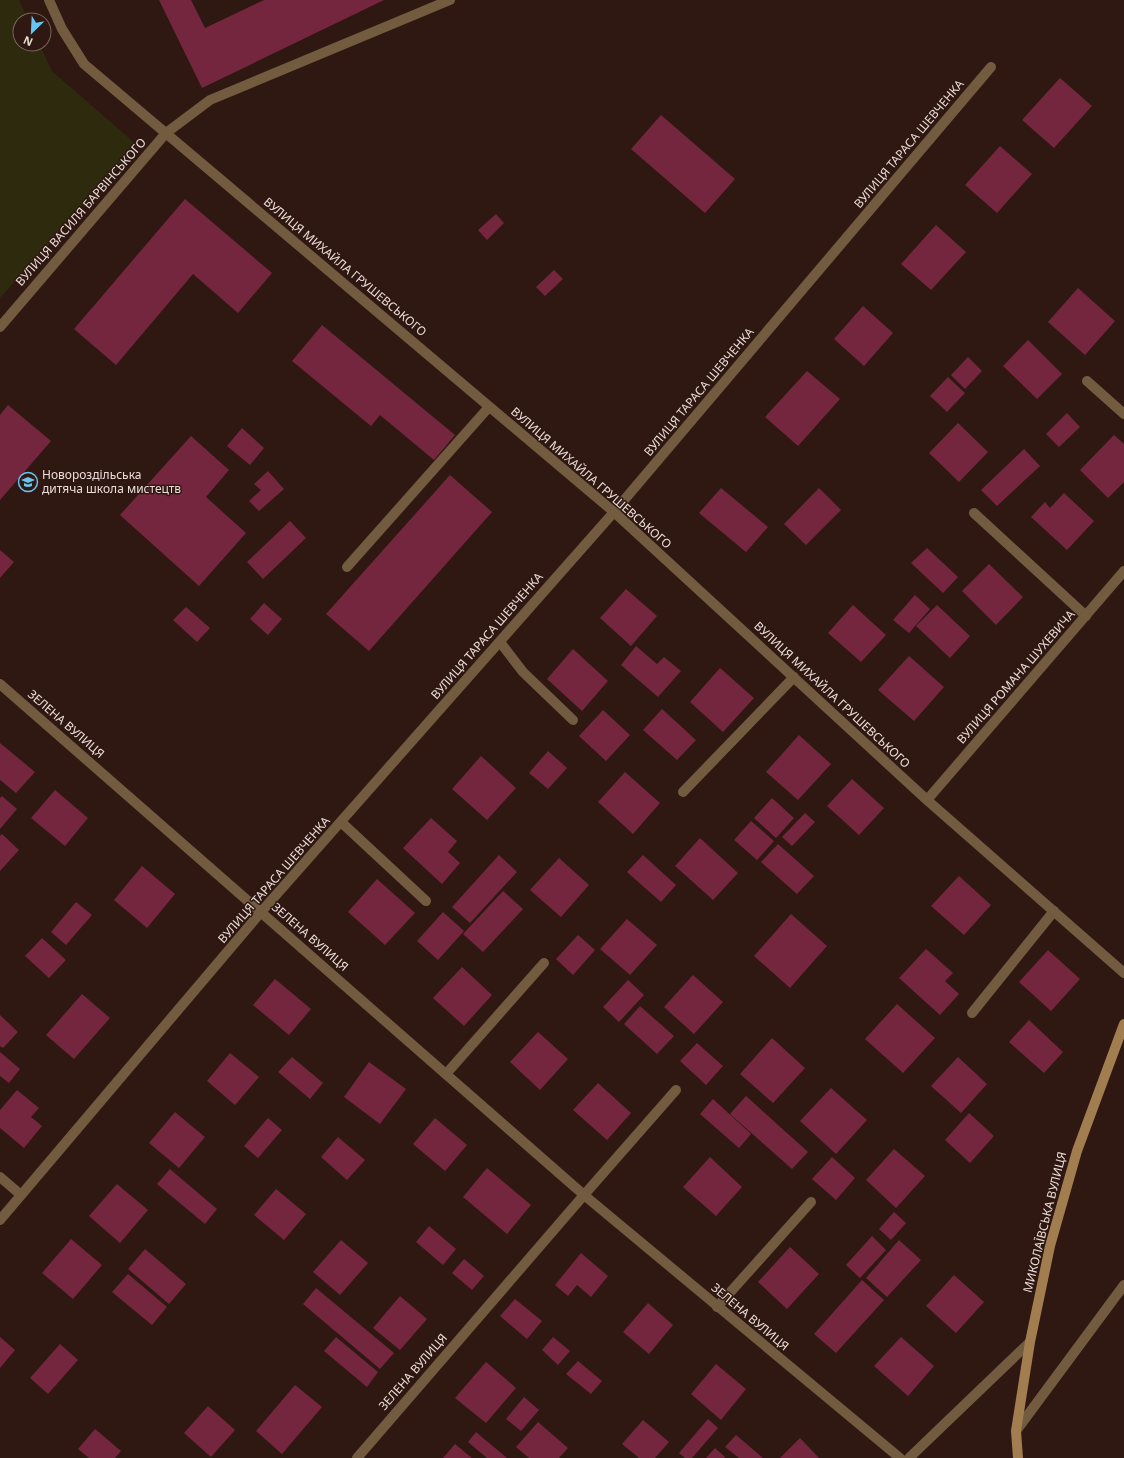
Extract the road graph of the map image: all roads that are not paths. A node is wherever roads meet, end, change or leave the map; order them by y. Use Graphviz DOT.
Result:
graph roads {
  1 [pos="49,0"];
  2 [pos="450,0"];
  3 [pos="991,67"];
  4 [pos="166,133"];
  5 [pos="0,327"];
  6 [pos="1087,381"];
  7 [pos="489,407"];
  8 [pos="1124,414"];
  9 [pos="614,512"];
  10 [pos="974,513"];
  11 [pos="347,567"];
  12 [pos="1124,571"];
  13 [pos="1086,616"];
  14 [pos="500,642"];
  15 [pos="794,677"];
  16 [pos="0,684"];
  17 [pos="573,720"];
  18 [pos="683,792"];
  19 [pos="927,800"];
  20 [pos="341,822"];
  21 [pos="426,901"];
  22 [pos="1054,911"];
  23 [pos="261,912"];
  24 [pos="544,964"];
  25 [pos="1124,973"];
  26 [pos="972,1013"];
  27 [pos="1124,1024"];
  28 [pos="446,1074"];
  29 [pos="676,1090"];
  30 [pos="0,1177"];
  31 [pos="21,1195"];
  32 [pos="584,1195"];
  33 [pos="810,1202"];
  34 [pos="0,1220"];
  35 [pos="1124,1285"];
  36 [pos="717,1307"];
  37 [pos="1030,1342"];
  38 [pos="1016,1431"];
  39 [pos="357,1458"];
  40 [pos="900,1458"];
  41 [pos="909,1458"];
  42 [pos="1018,1458"];
  1 -- 4 [label="street, ВУЛИЦЯ МИХАЙЛА ГРУШЕВСЬКОГО"];
  2 -- 4 [label="street, ВУЛИЦЯ ВАСИЛЯ БАРВІНСЬКОГО"];
  3 -- 9 [label="street, ВУЛИЦЯ ТАРАСА ШЕВЧЕНКА"];
  4 -- 5 [label="street, ВУЛИЦЯ ВАСИЛЯ БАРВІНСЬКОГО"];
  4 -- 7 [label="street, ВУЛИЦЯ МИХАЙЛА ГРУШЕВСЬКОГО"];
  6 -- 8 [label="street"];
  7 -- 9 [label="street, ВУЛИЦЯ МИХАЙЛА ГРУШЕВСЬКОГО"];
  7 -- 11 [label="street"];
  9 -- 14 [label="street, ВУЛИЦЯ ТАРАСА ШЕВЧЕНКА"];
  9 -- 15 [label="street, ВУЛИЦЯ МИХАЙЛА ГРУШЕВСЬКОГО"];
  10 -- 13 [label="street"];
  12 -- 13 [label="street, ВУЛИЦЯ РОМАНА ШУХЕВИЧА"];
  13 -- 19 [label="street, ВУЛИЦЯ РОМАНА ШУХЕВИЧА"];
  14 -- 17 [label="street"];
  14 -- 20 [label="street, ВУЛИЦЯ ТАРАСА ШЕВЧЕНКА"];
  15 -- 18 [label="street"];
  15 -- 19 [label="street, ВУЛИЦЯ МИХАЙЛА ГРУШЕВСЬКОГО"];
  16 -- 23 [label="street, ЗЕЛЕНА ВУЛИЦЯ"];
  19 -- 22 [label="street, ВУЛИЦЯ МИХАЙЛА ГРУШЕВСЬКОГО"];
  20 -- 21 [label="street"];
  20 -- 23 [label="street, ВУЛИЦЯ ТАРАСА ШЕВЧЕНКА"];
  22 -- 25 [label="street, ВУЛИЦЯ МИХАЙЛА ГРУШЕВСЬКОГО"];
  22 -- 26 [label="street"];
  23 -- 28 [label="street, ЗЕЛЕНА ВУЛИЦЯ"];
  23 -- 31 [label="street, ВУЛИЦЯ ТАРАСА ШЕВЧЕНКА"];
  24 -- 28 [label="street"];
  27 -- 37 [label="main road, МИКОЛАЇВСЬКА ВУЛИЦЯ"];
  28 -- 32 [label="street, ЗЕЛЕНА ВУЛИЦЯ"];
  29 -- 32 [label="street"];
  30 -- 31 [label="street"];
  31 -- 34 [label="street, ВУЛИЦЯ ТАРАСА ШЕВЧЕНКА"];
  32 -- 36 [label="street, ЗЕЛЕНА ВУЛИЦЯ"];
  32 -- 39 [label="street, ЗЕЛЕНА ВУЛИЦЯ"];
  33 -- 36 [label="street"];
  35 -- 38 [label="street"];
  36 -- 40 [label="street, ЗЕЛЕНА ВУЛИЦЯ"];
  37 -- 38 [label="main road, МИКОЛАЇВСЬКА ВУЛИЦЯ"];
  37 -- 41 [label="street"];
  38 -- 42 [label="main road, МИКОЛАЇВСЬКА ВУЛИЦЯ"];
}
